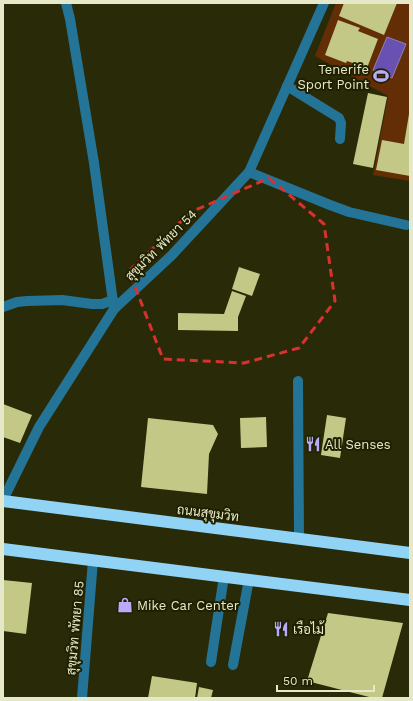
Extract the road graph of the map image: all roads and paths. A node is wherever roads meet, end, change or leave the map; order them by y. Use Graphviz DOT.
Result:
graph roads {
  1 [pos="66,3"];
  2 [pos="321,4"];
  3 [pos="287,86"];
  4 [pos="340,139"];
  5 [pos="249,172"];
  6 [pos="406,225"];
  7 [pos="113,304"];
  8 [pos="3,307"];
  9 [pos="298,381"];
  10 [pos="3,500"];
  11 [pos="299,538"];
  12 [pos="3,549"];
  13 [pos="410,552"];
  14 [pos="93,560"];
  15 [pos="224,576"];
  16 [pos="249,579"];
  17 [pos="410,600"];
  18 [pos="211,662"];
  19 [pos="233,665"];
  20 [pos="82,698"];
  1 -- 7 [label="street"];
  2 -- 3 [label="street, สุขุมวิท พัทยา 54"];
  3 -- 4 [label="street"];
  3 -- 5 [label="street, สุขุมวิท พัทยา 54"];
  5 -- 6 [label="street"];
  5 -- 7 [label="street, สุขุมวิท พัทยา 54"];
  7 -- 8 [label="street"];
  7 -- 10 [label="street, สุขุมวิท พัทยา 54"];
  9 -- 11 [label="street"];
  10 -- 11 [label="highway, ถนนสุขุมวิท"];
  11 -- 13 [label="highway, ถนนสุขุมวิท"];
  12 -- 14 [label="highway"];
  14 -- 15 [label="highway"];
  14 -- 20 [label="street, สุขุมวิท พัทยา 85"];
  15 -- 16 [label="highway"];
  15 -- 18 [label="street"];
  16 -- 17 [label="highway"];
  16 -- 19 [label="street"];
}
